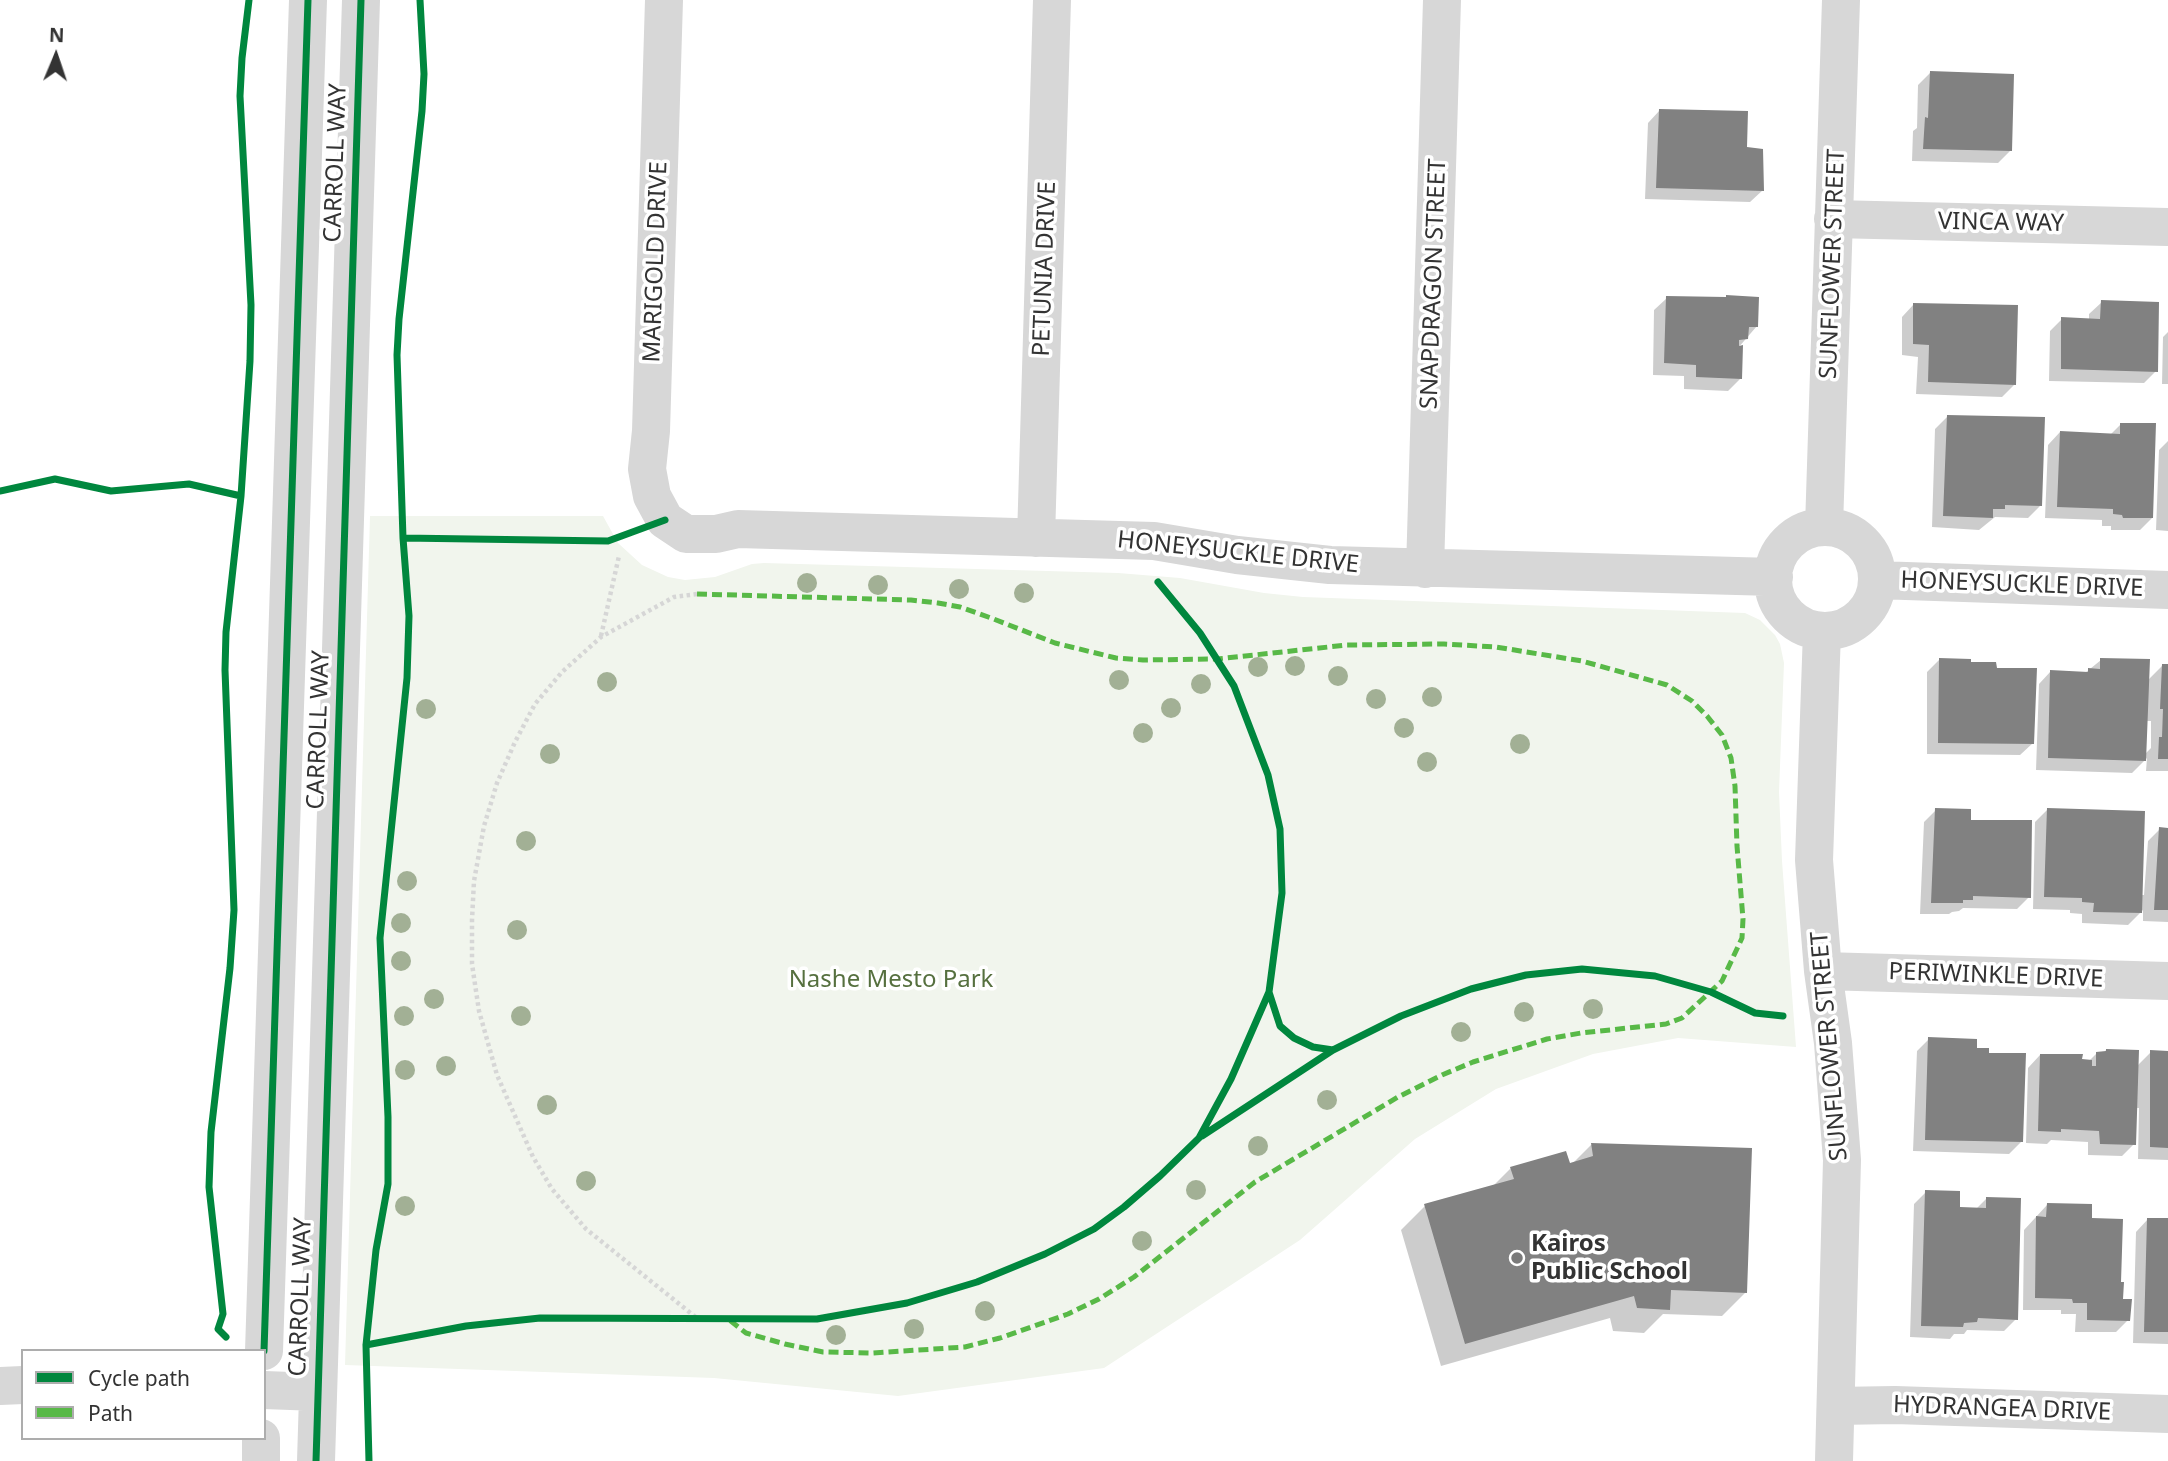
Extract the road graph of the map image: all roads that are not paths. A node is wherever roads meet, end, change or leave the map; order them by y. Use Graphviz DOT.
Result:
graph roads {
  1 [pos="308,0"];
  2 [pos="361,0"];
  3 [pos="664,0"];
  4 [pos="1052,0"];
  5 [pos="1442,0"];
  6 [pos="1840,0"];
  7 [pos="1833,219"];
  8 [pos="2168,227"];
  9 [pos="665,520"];
  10 [pos="1824,527"];
  11 [pos="1036,538"];
  12 [pos="1425,569"];
  13 [pos="1774,577"];
  14 [pos="1877,580"];
  15 [pos="2168,590"];
  16 [pos="1822,631"];
  17 [pos="1823,971"];
  18 [pos="2168,981"];
  19 [pos="264,1349"];
  20 [pos="21,1385"];
  21 [pos="0,1386"];
  22 [pos="266,1390"];
  23 [pos="317,1392"];
  24 [pos="1836,1406"];
  25 [pos="2168,1414"];
  26 [pos="261,1440"];
  27 [pos="261,1461"];
  28 [pos="316,1461"];
  29 [pos="1834,1461"];
  1 -- 19 [label="street, CARROLL WAY"];
  2 -- 23 [label="street, CARROLL WAY"];
  3 -- 9 [label="street, MARIGOLD DRIVE"];
  4 -- 11 [label="street, PETUNIA DRIVE"];
  5 -- 12 [label="street, SNAPDRAGON STREET"];
  6 -- 7 [label="street, SUNFLOWER STREET"];
  7 -- 8 [label="street, VINCA WAY"];
  7 -- 10 [label="street, SUNFLOWER STREET"];
  9 -- 11 [label="street, HONEYSUCKLE DRIVE"];
  10 -- 13 [label="street"];
  10 -- 14 [label="street"];
  11 -- 12 [label="street, HONEYSUCKLE DRIVE"];
  12 -- 13 [label="street, HONEYSUCKLE DRIVE"];
  13 -- 16 [label="street"];
  14 -- 15 [label="street, HONEYSUCKLE DRIVE"];
  14 -- 16 [label="street"];
  16 -- 17 [label="street, SUNFLOWER STREET"];
  17 -- 18 [label="street, PERIWINKLE DRIVE"];
  17 -- 24 [label="street, SUNFLOWER STREET"];
  20 -- 21 [label="street"];
  22 -- 23 [label="street"];
  23 -- 28 [label="street, CARROLL WAY"];
  24 -- 25 [label="street, HYDRANGEA DRIVE"];
  24 -- 29 [label="street, SUNFLOWER STREET"];
  26 -- 27 [label="street"];
}
